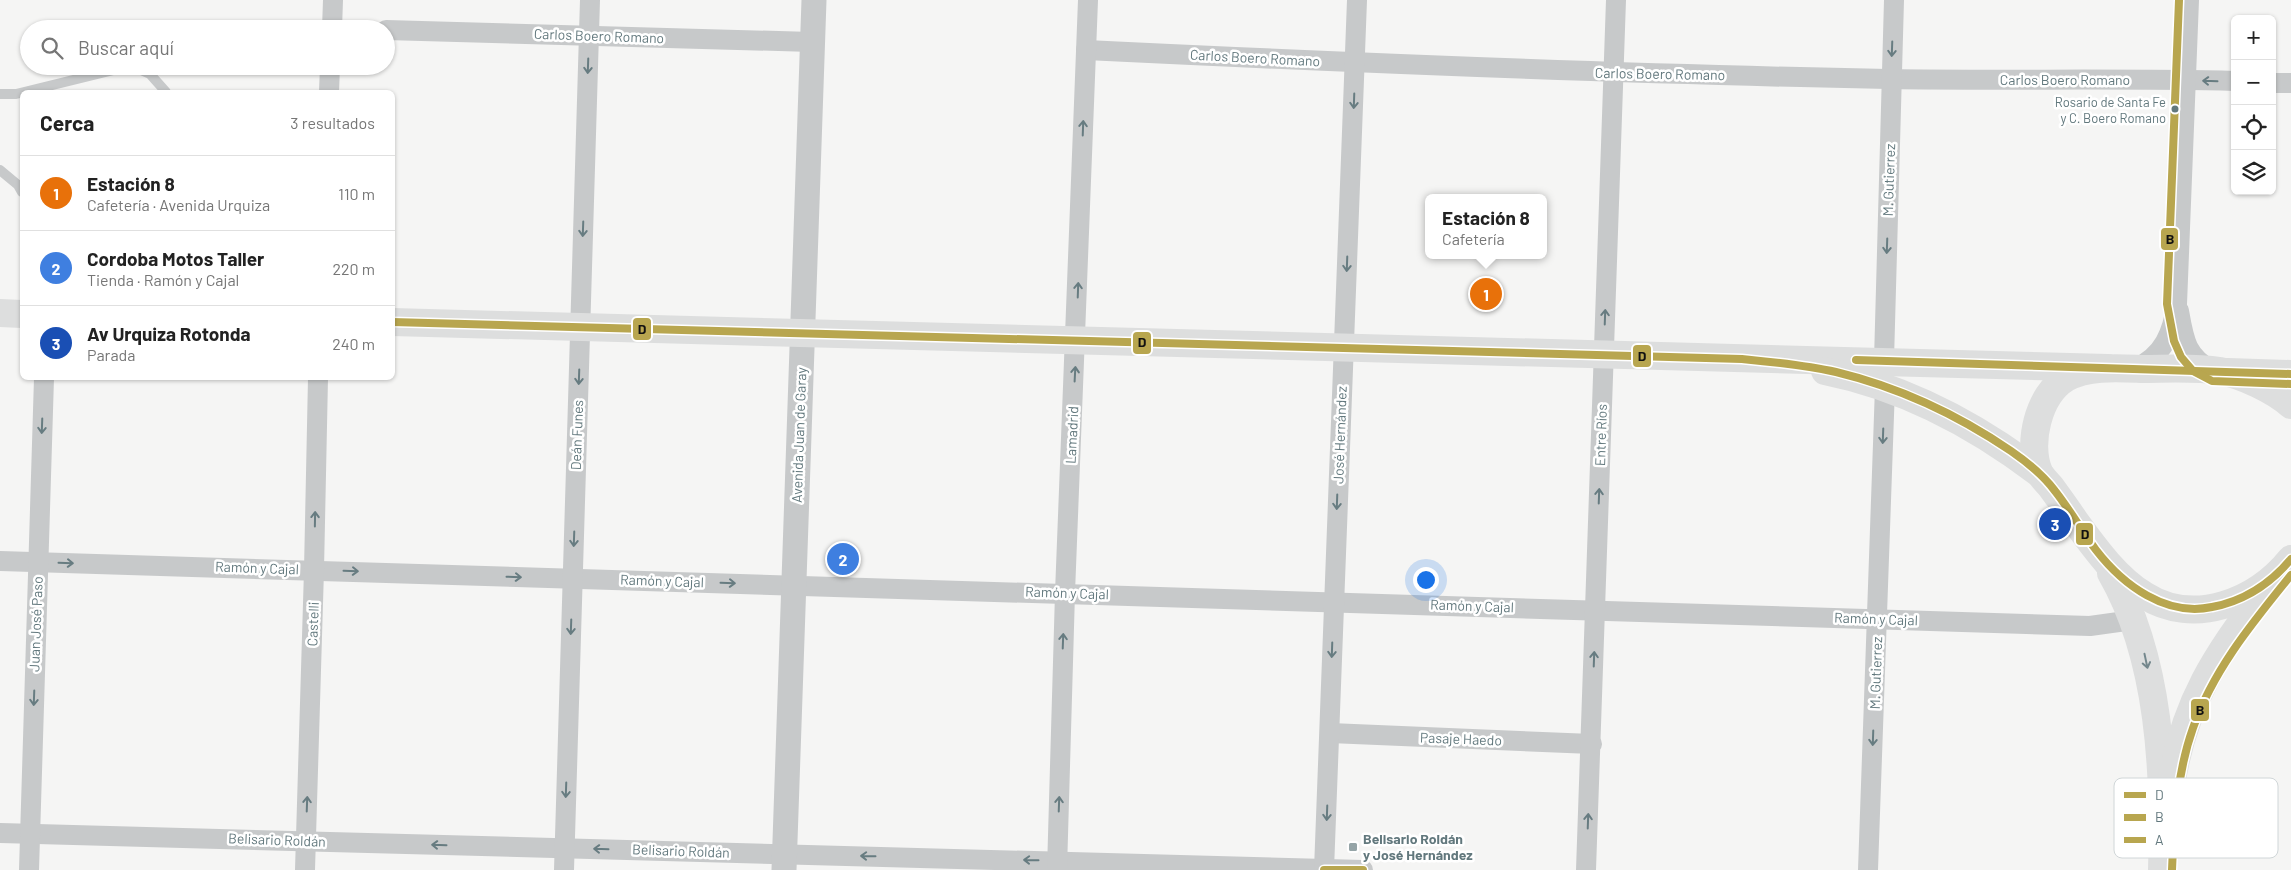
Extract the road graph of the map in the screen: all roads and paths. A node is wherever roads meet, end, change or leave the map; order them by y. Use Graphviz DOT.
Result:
graph roads {
  1 [pos="333,0"];
  2 [pos="590,0"];
  3 [pos="814,0"];
  4 [pos="1088,0"];
  5 [pos="1357,0"];
  6 [pos="1616,0"];
  7 [pos="1894,0"];
  8 [pos="2189,0"];
  9 [pos="332,20"];
  10 [pos="395,30"];
  11 [pos="589,36"];
  12 [pos="812,42"];
  13 [pos="1086,50"];
  14 [pos="1355,64"];
  15 [pos="1614,73"];
  16 [pos="94,75"];
  17 [pos="151,75"];
  18 [pos="330,75"];
  19 [pos="1891,79"];
  20 [pos="2186,80"];
  21 [pos="2231,81"];
  22 [pos="2276,82"];
  23 [pos="2291,83"];
  24 [pos="32,90"];
  25 [pos="164,90"];
  26 [pos="329,90"];
  27 [pos="20,93"];
  28 [pos="0,94"];
  29 [pos="0,170"];
  30 [pos="20,188"];
  31 [pos="2178,304"];
  32 [pos="0,313"];
  33 [pos="20,314"];
  34 [pos="395,322"];
  35 [pos="580,328"];
  36 [pos="803,332"];
  37 [pos="1076,339"];
  38 [pos="1344,348"];
  39 [pos="1604,354"];
  40 [pos="1742,358"];
  41 [pos="1884,360"];
  42 [pos="2108,368"];
  43 [pos="2136,368"];
  44 [pos="2216,371"];
  45 [pos="2291,374"];
  46 [pos="44,380"];
  47 [pos="318,380"];
  48 [pos="1885,387"];
  49 [pos="2291,404"];
  50 [pos="2040,474"];
  51 [pos="2098,553"];
  52 [pos="0,561"];
  53 [pos="38,562"];
  54 [pos="2285,567"];
  55 [pos="314,570"];
  56 [pos="573,578"];
  57 [pos="793,585"];
  58 [pos="1065,593"];
  59 [pos="1333,602"];
  60 [pos="1595,610"];
  61 [pos="1878,618"];
  62 [pos="2133,620"];
  63 [pos="1330,734"];
  64 [pos="1592,744"];
  65 [pos="2160,778"];
  66 [pos="2173,778"];
  67 [pos="0,833"];
  68 [pos="30,834"];
  69 [pos="306,841"];
  70 [pos="565,848"];
  71 [pos="784,862"];
  72 [pos="1057,865"];
  73 [pos="29,870"];
  74 [pos="305,870"];
  75 [pos="564,870"];
  76 [pos="1324,870"];
  77 [pos="1363,870"];
  78 [pos="1586,870"];
  79 [pos="1868,870"];
  1 -- 9 [label="street"];
  2 -- 11 [label="street, Deán Funes"];
  3 -- 12 [label="street, Avenida Juan de Garay"];
  4 -- 13 [label="street, Lamadrid"];
  5 -- 14 [label="street, José Hernández"];
  6 -- 15 [label="street, Entre Ríos"];
  7 -- 19 [label="street, M. Gutierrez, one-way"];
  8 -- 20 [label="street"];
  10 -- 11 [label="street, Carlos Boero Romano"];
  11 -- 12 [label="street, Carlos Boero Romano"];
  11 -- 35 [label="street, Deán Funes, one-way"];
  12 -- 36 [label="street, Avenida Juan de Garay"];
  13 -- 14 [label="street, Carlos Boero Romano"];
  37 -- 13 [label="street, Lamadrid, one-way"];
  14 -- 15 [label="street, Carlos Boero Romano"];
  14 -- 38 [label="street, José Hernández, one-way"];
  15 -- 19 [label="street, Carlos Boero Romano"];
  39 -- 15 [label="street, Entre Ríos, one-way"];
  16 -- 24 [label="lane"];
  17 -- 25 [label="lane"];
  18 -- 26 [label="street"];
  19 -- 20 [label="street, Carlos Boero Romano"];
  19 -- 41 [label="street, M. Gutierrez, one-way"];
  21 -- 20 [label="street, Carlos Boero Romano, one-way"];
  20 -- 31 [label="street"];
  22 -- 23 [label="street"];
  27 -- 28 [label="lane"];
  29 -- 30 [label="lane"];
  31 -- 43 [label="street"];
  31 -- 44 [label="street"];
  32 -- 33 [label="main road"];
  34 -- 35 [label="main road"];
  35 -- 36 [label="main road"];
  35 -- 56 [label="street, Deán Funes, one-way"];
  36 -- 37 [label="main road"];
  36 -- 57 [label="street, Avenida Juan de Garay"];
  37 -- 38 [label="main road"];
  58 -- 37 [label="street, Lamadrid, one-way"];
  38 -- 39 [label="main road"];
  38 -- 59 [label="street, José Hernández, one-way"];
  39 -- 40 [label="main road"];
  60 -- 39 [label="street, Entre Ríos, one-way"];
  40 -- 41 [label="main road"];
  40 -- 48 [label="main road"];
  41 -- 42 [label="main road"];
  42 -- 43 [label="main road"];
  42 -- 50 [label="main road"];
  43 -- 44 [label="main road"];
  44 -- 45 [label="main road"];
  44 -- 49 [label="main road"];
  46 -- 53 [label="street, Juan José Paso, one-way"];
  55 -- 47 [label="street, Castelli, one-way"];
  48 -- 50 [label="main road"];
  48 -- 61 [label="street, M. Gutierrez, one-way"];
  50 -- 51 [label="main road"];
  51 -- 54 [label="main road"];
  51 -- 62 [label="main road"];
  52 -- 53 [label="street, Ramón y Cajal"];
  53 -- 55 [label="street, Ramón y Cajal, one-way"];
  53 -- 68 [label="street, Juan José Paso, one-way"];
  54 -- 66 [label="main road"];
  55 -- 56 [label="street, Ramón y Cajal, one-way"];
  69 -- 55 [label="street, Castelli, one-way"];
  56 -- 57 [label="street, Ramón y Cajal, one-way"];
  56 -- 70 [label="street, Deán Funes, one-way"];
  57 -- 58 [label="street, Ramón y Cajal"];
  57 -- 71 [label="street, Avenida Juan de Garay"];
  58 -- 59 [label="street, Ramón y Cajal"];
  72 -- 58 [label="street, Lamadrid, one-way"];
  59 -- 60 [label="street, Ramón y Cajal"];
  59 -- 63 [label="street, José Hernández, one-way"];
  60 -- 61 [label="street, Ramón y Cajal"];
  64 -- 60 [label="street, Entre Ríos, one-way"];
  61 -- 62 [label="street, Ramón y Cajal"];
  61 -- 79 [label="street, M. Gutierrez, one-way"];
  62 -- 65 [label="main road, one-way"];
  63 -- 64 [label="street, Pasaje Haedo"];
  63 -- 76 [label="street, José Hernández, one-way"];
  78 -- 64 [label="street, Entre Ríos, one-way"];
  67 -- 68 [label="street, Belisario Roldán"];
  68 -- 69 [label="street, Belisario Roldán"];
  68 -- 73 [label="street, Juan José Paso"];
  70 -- 69 [label="street, Belisario Roldán, one-way"];
  69 -- 74 [label="street, Castelli"];
  71 -- 70 [label="street, Belisario Roldán, one-way"];
  70 -- 75 [label="street, Deán Funes"];
  72 -- 71 [label="street, Belisario Roldán, one-way"];
  72 -- 76 [label="street, Belisario Roldán"];
  76 -- 77 [label="street, Belisario Roldán"];
}
